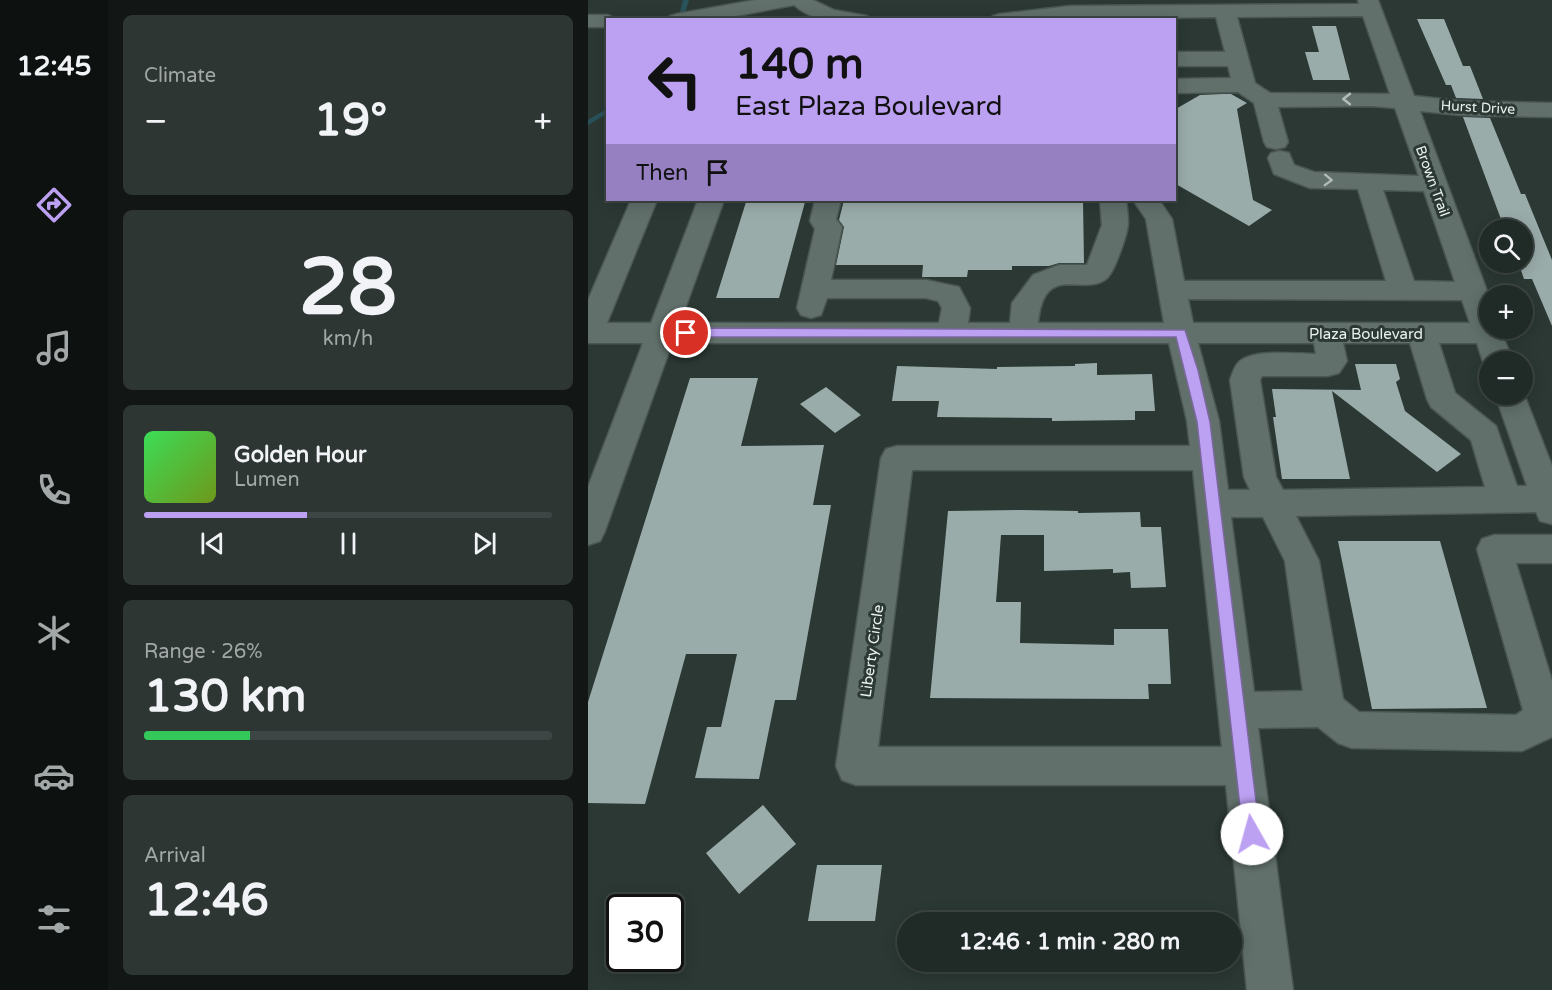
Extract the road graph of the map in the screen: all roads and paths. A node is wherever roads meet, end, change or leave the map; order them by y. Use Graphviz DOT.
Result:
graph roads {
  1 [pos="790,0"];
  2 [pos="801,0"];
  3 [pos="1370,5"];
  4 [pos="1100,10"];
  5 [pos="1225,11"];
  6 [pos="692,17"];
  7 [pos="839,18"];
  8 [pos="1018,18"];
  9 [pos="588,21"];
  10 [pos="606,21"];
  11 [pos="1208,33"];
  12 [pos="1231,33"];
  13 [pos="1176,59"];
  14 [pos="1237,59"];
  15 [pos="1245,85"];
  16 [pos="1176,86"];
  17 [pos="1265,100"];
  18 [pos="1405,102"];
  19 [pos="1552,110"];
  20 [pos="1368,182"];
  21 [pos="1435,184"];
  22 [pos="644,201"];
  23 [pos="711,201"];
  24 [pos="828,201"];
  25 [pos="1113,201"];
  26 [pos="1153,209"];
  27 [pos="816,288"];
  28 [pos="1172,290"];
  29 [pos="1403,291"];
  30 [pos="1473,291"];
  31 [pos="1479,308"];
  32 [pos="588,333"];
  33 [pos="662,333"];
  34 [pos="805,333"];
  35 [pos="952,333"];
  36 [pos="1023,333"];
  37 [pos="1180,333"];
  38 [pos="1326,333"];
  39 [pos="1479,333"];
  40 [pos="1422,334"];
  41 [pos="1514,405"];
  42 [pos="1208,458"];
  43 [pos="598,476"];
  44 [pos="1492,500"];
  45 [pos="1271,502"];
  46 [pos="1213,504"];
  47 [pos="1550,505"];
  48 [pos="588,531"];
  49 [pos="1494,549"];
  50 [pos="1552,549"];
  51 [pos="1325,709"];
  52 [pos="1238,710"];
  53 [pos="1548,718"];
  54 [pos="1244,766"];
  55 [pos="1270,990"];
  1 -- 6 [label="street"];
  2 -- 7 [label="street"];
  3 -- 5 [label="street"];
  3 -- 18 [label="street, Brown Trail"];
  4 -- 5 [label="street"];
  4 -- 8 [label="street"];
  5 -- 12 [label="street"];
  9 -- 10 [label="street"];
  11 -- 12 [label="street"];
  12 -- 14 [label="street"];
  13 -- 14 [label="street"];
  14 -- 15 [label="street"];
  15 -- 16 [label="street"];
  15 -- 17 [label="street"];
  18 -- 17 [label="street, Hurst Drive, one-way"];
  17 -- 20 [label="street, one-way"];
  18 -- 19 [label="street, Hurst Drive"];
  18 -- 21 [label="street, Brown Trail"];
  20 -- 21 [label="street"];
  20 -- 29 [label="street"];
  21 -- 30 [label="street, Brown Trail"];
  22 -- 32 [label="street"];
  23 -- 33 [label="street"];
  24 -- 27 [label="street"];
  25 -- 36 [label="street"];
  26 -- 28 [label="street"];
  27 -- 34 [label="street"];
  27 -- 35 [label="street"];
  28 -- 29 [label="street"];
  28 -- 37 [label="street"];
  29 -- 30 [label="street"];
  30 -- 31 [label="street, Brown Trail"];
  32 -- 33 [label="street, Plaza Boulevard"];
  33 -- 34 [label="street, Plaza Boulevard"];
  33 -- 43 [label="street"];
  34 -- 35 [label="street, Plaza Boulevard"];
  35 -- 36 [label="street, Plaza Boulevard"];
  36 -- 37 [label="street, Plaza Boulevard"];
  37 -- 38 [label="street, Plaza Boulevard"];
  37 -- 42 [label="street"];
  38 -- 40 [label="street, Plaza Boulevard"];
  38 -- 45 [label="street"];
  39 -- 40 [label="street, Plaza Boulevard"];
  40 -- 44 [label="street"];
  41 -- 47 [label="street"];
  42 -- 46 [label="street"];
  42 -- 54 [label="street, Liberty Circle"];
  43 -- 48 [label="street"];
  44 -- 45 [label="street"];
  44 -- 47 [label="street"];
  44 -- 49 [label="street"];
  45 -- 46 [label="street"];
  45 -- 51 [label="street"];
  46 -- 52 [label="street"];
  49 -- 50 [label="street"];
  49 -- 53 [label="street"];
  51 -- 52 [label="street"];
  51 -- 53 [label="street"];
  52 -- 54 [label="street"];
  54 -- 55 [label="street"];
}
